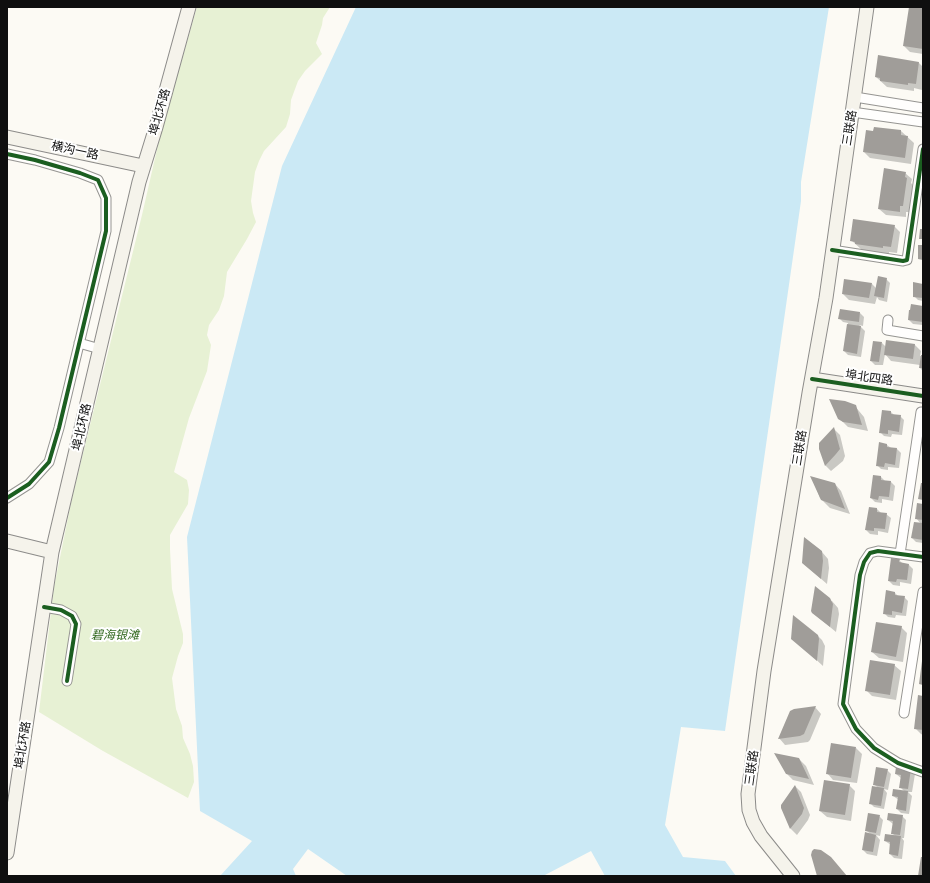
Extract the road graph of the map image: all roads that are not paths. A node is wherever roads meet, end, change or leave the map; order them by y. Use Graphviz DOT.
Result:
graph roads {
  1 [pos="189,7"];
  2 [pos="867,7"];
  3 [pos="855,97"];
  4 [pos="923,108"];
  5 [pos="852,112"];
  6 [pos="923,122"];
  7 [pos="7,137"];
  8 [pos="923,149"];
  9 [pos="7,154"];
  10 [pos="143,166"];
  11 [pos="832,250"];
  12 [pos="888,320"];
  13 [pos="923,336"];
  14 [pos="79,343"];
  15 [pos="100,348"];
  16 [pos="812,379"];
  17 [pos="923,396"];
  18 [pos="921,412"];
  19 [pos="7,498"];
  20 [pos="7,541"];
  21 [pos="52,552"];
  22 [pos="900,554"];
  23 [pos="923,557"];
  24 [pos="923,592"];
  25 [pos="44,606"];
  26 [pos="68,681"];
  27 [pos="904,713"];
  28 [pos="923,772"];
  29 [pos="7,853"];
  30 [pos="793,876"];
  1 -- 10 [label="main road, 埠北环路"];
  2 -- 3 [label="main road, 三联路"];
  3 -- 4 [label="street"];
  3 -- 5 [label="main road, 三联路"];
  5 -- 6 [label="street"];
  5 -- 11 [label="main road, 三联路"];
  7 -- 10 [label="main road, 横沟一路"];
  8 -- 11 [label="street"];
  9 -- 14 [label="street"];
  10 -- 15 [label="main road, 埠北环路"];
  11 -- 16 [label="main road, 三联路"];
  12 -- 13 [label="street"];
  14 -- 15 [label="street"];
  14 -- 19 [label="street"];
  15 -- 21 [label="main road, 埠北环路"];
  16 -- 17 [label="main road, 埠北四路"];
  16 -- 30 [label="main road, 三联路"];
  18 -- 22 [label="street"];
  20 -- 21 [label="main road"];
  21 -- 25 [label="main road, 埠北环路"];
  22 -- 23 [label="street"];
  22 -- 28 [label="street"];
  24 -- 27 [label="street"];
  25 -- 26 [label="street"];
  25 -- 29 [label="main road, 埠北环路"];
}
